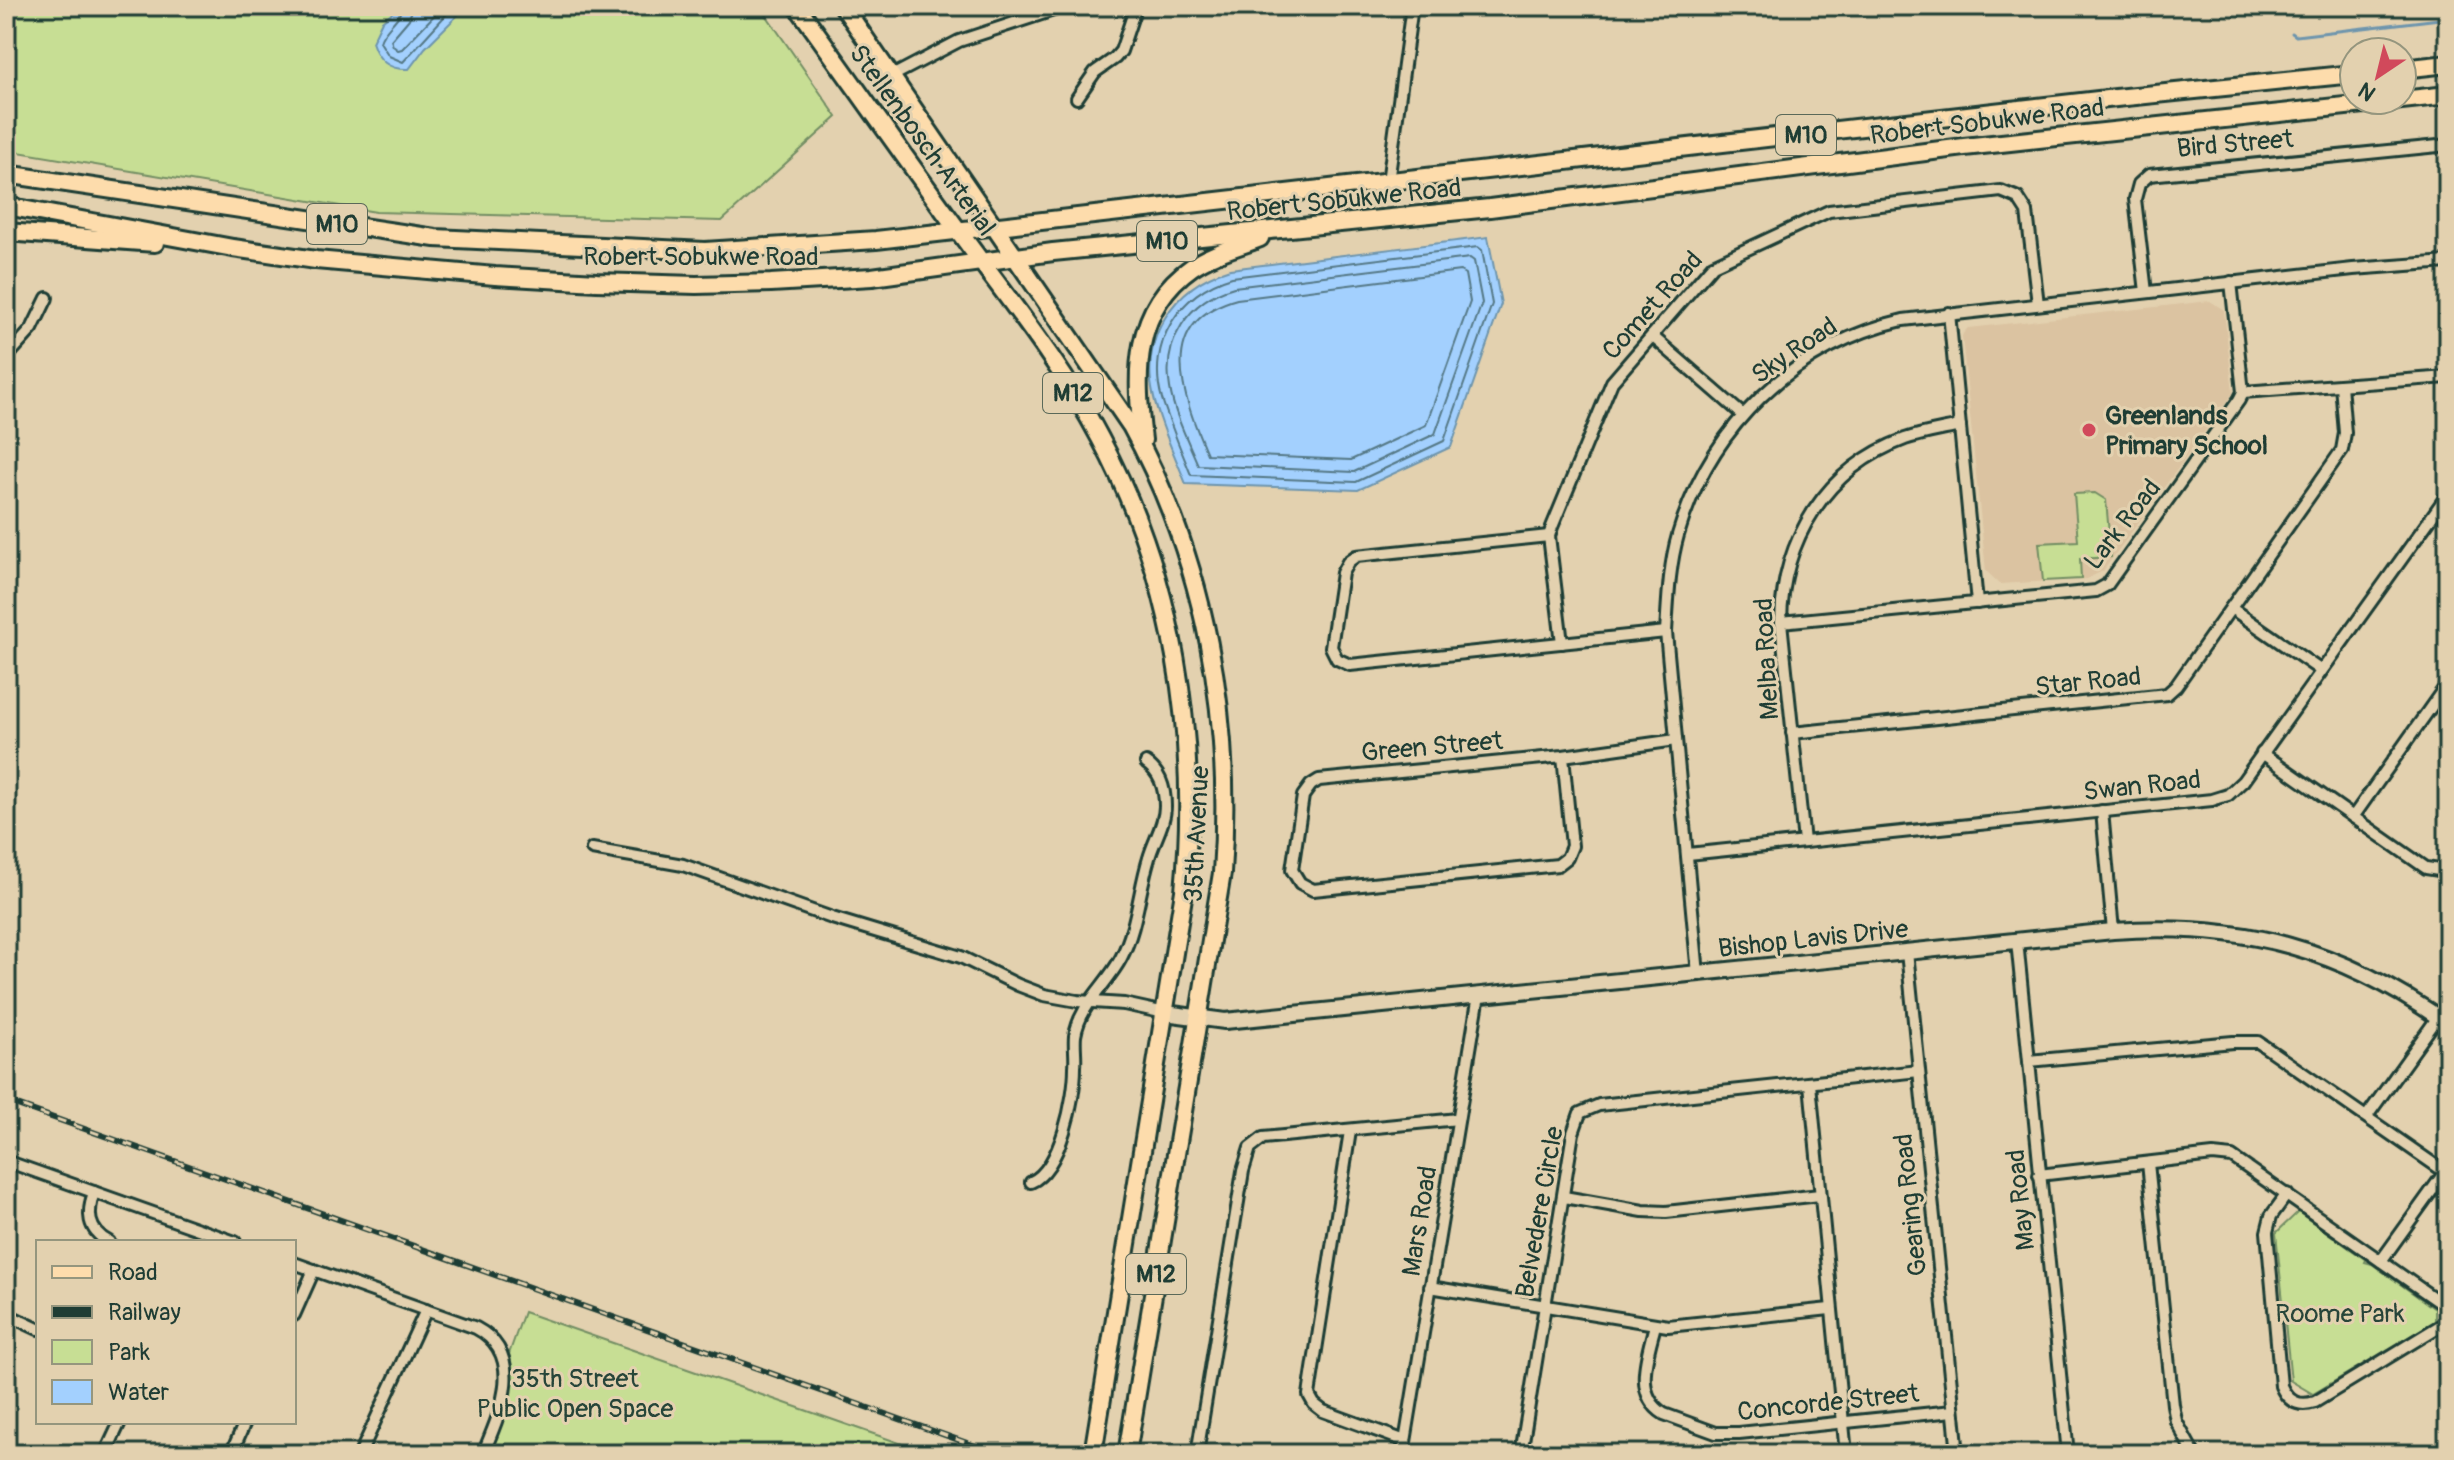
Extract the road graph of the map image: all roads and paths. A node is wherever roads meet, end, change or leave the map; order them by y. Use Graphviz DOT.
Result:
graph roads {
  1 [pos="797,6"];
  2 [pos="843,6"];
  3 [pos="1136,6"];
  4 [pos="1412,6"];
  5 [pos="1059,7"];
  6 [pos="2448,64"];
  7 [pos="2418,67"];
  8 [pos="892,76"];
  9 [pos="2338,76"];
  10 [pos="2448,95"];
  11 [pos="1077,98"];
  12 [pos="2448,145"];
  13 [pos="6,174"];
  14 [pos="1388,182"];
  15 [pos="6,206"];
  16 [pos="994,227"];
  17 [pos="1280,230"];
  18 [pos="958,231"];
  19 [pos="6,232"];
  20 [pos="233,248"];
  21 [pos="1017,259"];
  22 [pos="2448,262"];
  23 [pos="982,264"];
  24 [pos="2231,282"];
  25 [pos="2146,292"];
  26 [pos="47,298"];
  27 [pos="2038,304"];
  28 [pos="1949,313"];
  29 [pos="1652,336"];
  30 [pos="6,358"];
  31 [pos="2448,377"];
  32 [pos="2341,385"];
  33 [pos="2243,392"];
  34 [pos="1743,415"];
  35 [pos="1960,426"];
  36 [pos="1145,451"];
  37 [pos="2448,494"];
  38 [pos="1549,536"];
  39 [pos="1977,603"];
  40 [pos="2231,608"];
  41 [pos="1781,622"];
  42 [pos="1666,632"];
  43 [pos="1562,643"];
  44 [pos="2320,670"];
  45 [pos="2448,683"];
  46 [pos="1792,733"];
  47 [pos="1676,740"];
  48 [pos="2262,753"];
  49 [pos="1563,756"];
  50 [pos="1146,763"];
  51 [pos="2102,811"];
  52 [pos="2353,817"];
  53 [pos="1804,842"];
  54 [pos="592,849"];
  55 [pos="1688,854"];
  56 [pos="2448,867"];
  57 [pos="2113,931"];
  58 [pos="2017,941"];
  59 [pos="1907,952"];
  60 [pos="1698,974"];
  61 [pos="1479,995"];
  62 [pos="1088,1002"];
  63 [pos="1165,1013"];
  64 [pos="1197,1018"];
  65 [pos="2443,1020"];
  66 [pos="2029,1061"];
  67 [pos="1919,1071"];
  68 [pos="1810,1084"];
  69 [pos="2367,1116"];
  70 [pos="1458,1119"];
  71 [pos="1350,1131"];
  72 [pos="6,1161"];
  73 [pos="2148,1163"];
  74 [pos="2446,1173"];
  75 [pos="2039,1175"];
  76 [pos="1031,1182"];
  77 [pos="94,1192"];
  78 [pos="2287,1194"];
  79 [pos="1820,1195"];
  80 [pos="1564,1197"];
  81 [pos="204,1237"];
  82 [pos="106,1240"];
  83 [pos="2381,1261"];
  84 [pos="296,1264"];
  85 [pos="314,1270"];
  86 [pos="1430,1287"];
  87 [pos="1545,1304"];
  88 [pos="2448,1308"];
  89 [pos="1830,1309"];
  90 [pos="296,1310"];
  91 [pos="426,1310"];
  92 [pos="6,1314"];
  93 [pos="2448,1321"];
  94 [pos="1655,1325"];
  95 [pos="36,1328"];
  96 [pos="1953,1411"];
  97 [pos="1843,1423"];
  98 [pos="119,1424"];
  99 [pos="244,1424"];
  100 [pos="1405,1441"];
  101 [pos="1094,1446"];
  102 [pos="2448,1450"];
  103 [pos="105,1454"];
  104 [pos="231,1454"];
  105 [pos="360,1454"];
  106 [pos="483,1454"];
  107 [pos="1127,1454"];
  108 [pos="1197,1454"];
  109 [pos="1403,1454"];
  110 [pos="1521,1454"];
  111 [pos="1846,1454"];
  112 [pos="1958,1454"];
  113 [pos="2068,1454"];
  114 [pos="2194,1454"];
  115 [pos="2442,1454"];
  1 -- 18 [label="main road, Stellenbosch Arterial / M12"];
  2 -- 8 [label="main road, Stellenbosch Arterial / M12"];
  3 -- 11 [label="street"];
  4 -- 14 [label="street"];
  5 -- 8 [label="street"];
  6 -- 7 [label="main road"];
  8 -- 16 [label="main road, Stellenbosch Arterial / M12"];
  9 -- 14 [label="main road, Robert Sobukwe Road / M10"];
  10 -- 17 [label="main road, Robert Sobukwe Road / M10"];
  12 -- 25 [label="street, Bird Street"];
  13 -- 18 [label="main road, Robert Sobukwe Road / M10"];
  14 -- 16 [label="main road, Robert Sobukwe Road / M10"];
  15 -- 20 [label="main road, Robert Sobukwe Road / M10"];
  16 -- 18 [label="main road, Robert Sobukwe Road / M10"];
  16 -- 21 [label="main road, Stellenbosch Arterial / M12"];
  17 -- 21 [label="main road, Robert Sobukwe Road / M10"];
  17 -- 36 [label="main road"];
  18 -- 23 [label="main road, Stellenbosch Arterial / M12"];
  19 -- 20 [label="main road"];
  20 -- 23 [label="main road, Robert Sobukwe Road / M10"];
  21 -- 23 [label="main road, Robert Sobukwe Road / M10"];
  21 -- 36 [label="main road, 35th Avenue / M12"];
  22 -- 24 [label="street, Sky Road"];
  23 -- 63 [label="main road, 35th Avenue / M12"];
  24 -- 25 [label="street, Sky Road"];
  24 -- 33 [label="street"];
  25 -- 27 [label="street, Sky Road"];
  26 -- 30 [label="street"];
  27 -- 28 [label="street, Sky Road"];
  27 -- 29 [label="street, Comet Road"];
  28 -- 34 [label="street, Sky Road"];
  28 -- 35 [label="street"];
  29 -- 34 [label="street"];
  29 -- 38 [label="street, Comet Road"];
  31 -- 32 [label="street"];
  32 -- 33 [label="street"];
  32 -- 40 [label="street, Star Road"];
  33 -- 39 [label="street, Lark Road"];
  34 -- 42 [label="street, Sky Road"];
  35 -- 39 [label="street"];
  35 -- 41 [label="street, Melba Road"];
  36 -- 64 [label="main road, 35th Avenue / M12"];
  37 -- 44 [label="street, Swan Road"];
  38 -- 43 [label="street, Comet Road"];
  38 -- 43 [label="street"];
  39 -- 41 [label="street, Lark Road"];
  40 -- 44 [label="street"];
  40 -- 46 [label="street, Star Road"];
  41 -- 46 [label="street, Melba Road"];
  42 -- 43 [label="street"];
  42 -- 47 [label="street, Sky Road"];
  44 -- 48 [label="street, Swan Road"];
  45 -- 52 [label="street"];
  46 -- 53 [label="street, Melba Road"];
  47 -- 49 [label="street, Green Street"];
  47 -- 55 [label="street, Sky Road"];
  48 -- 51 [label="street, Swan Road"];
  48 -- 52 [label="street"];
  49 -- 49 [label="street, Green Street"];
  50 -- 62 [label="street"];
  51 -- 53 [label="street, Swan Road"];
  51 -- 57 [label="street"];
  52 -- 56 [label="street"];
  53 -- 55 [label="street, Swan Road"];
  54 -- 62 [label="street"];
  55 -- 60 [label="street, Sky Road"];
  57 -- 58 [label="street, Bishop Lavis Drive"];
  57 -- 65 [label="street, Bishop Lavis Drive"];
  58 -- 59 [label="street, Bishop Lavis Drive"];
  58 -- 66 [label="street, May Road"];
  59 -- 60 [label="street, Bishop Lavis Drive"];
  59 -- 67 [label="street, Gearing Road"];
  60 -- 61 [label="street, Bishop Lavis Drive"];
  61 -- 64 [label="street, Bishop Lavis Drive"];
  61 -- 70 [label="street, Mars Road"];
  62 -- 63 [label="street"];
  62 -- 76 [label="street"];
  63 -- 64 [label="street, Bishop Lavis Drive"];
  63 -- 101 [label="main road, 35th Avenue / M12"];
  64 -- 107 [label="main road, 35th Avenue / M12"];
  65 -- 69 [label="street"];
  66 -- 69 [label="street"];
  66 -- 75 [label="street, May Road"];
  67 -- 68 [label="street, Belvedere Circle"];
  67 -- 96 [label="street, Gearing Road"];
  68 -- 79 [label="street"];
  68 -- 80 [label="street, Belvedere Circle"];
  69 -- 74 [label="street"];
  70 -- 71 [label="street"];
  70 -- 86 [label="street, Mars Road"];
  71 -- 100 [label="street"];
  71 -- 108 [label="street"];
  72 -- 77 [label="street"];
  73 -- 75 [label="street"];
  73 -- 78 [label="street"];
  73 -- 114 [label="street"];
  74 -- 83 [label="street"];
  75 -- 113 [label="street, May Road"];
  77 -- 81 [label="street"];
  77 -- 82 [label="street"];
  78 -- 83 [label="street"];
  78 -- 93 [label="street"];
  79 -- 80 [label="street"];
  79 -- 89 [label="street"];
  80 -- 87 [label="street, Belvedere Circle"];
  83 -- 88 [label="street"];
  84 -- 85 [label="street"];
  85 -- 90 [label="street"];
  85 -- 91 [label="street"];
  86 -- 87 [label="street"];
  86 -- 100 [label="street, Mars Road"];
  87 -- 94 [label="street"];
  87 -- 110 [label="street, Belvedere Circle"];
  89 -- 94 [label="street"];
  89 -- 97 [label="street"];
  91 -- 105 [label="street"];
  91 -- 106 [label="street"];
  92 -- 95 [label="street"];
  94 -- 97 [label="street, Concorde Street"];
  96 -- 97 [label="street, Concorde Street"];
  96 -- 112 [label="street, Gearing Road"];
  97 -- 111 [label="street"];
  98 -- 103 [label="street"];
  99 -- 104 [label="street"];
  100 -- 109 [label="street, Mars Road"];
  102 -- 115 [label="street"];
}
